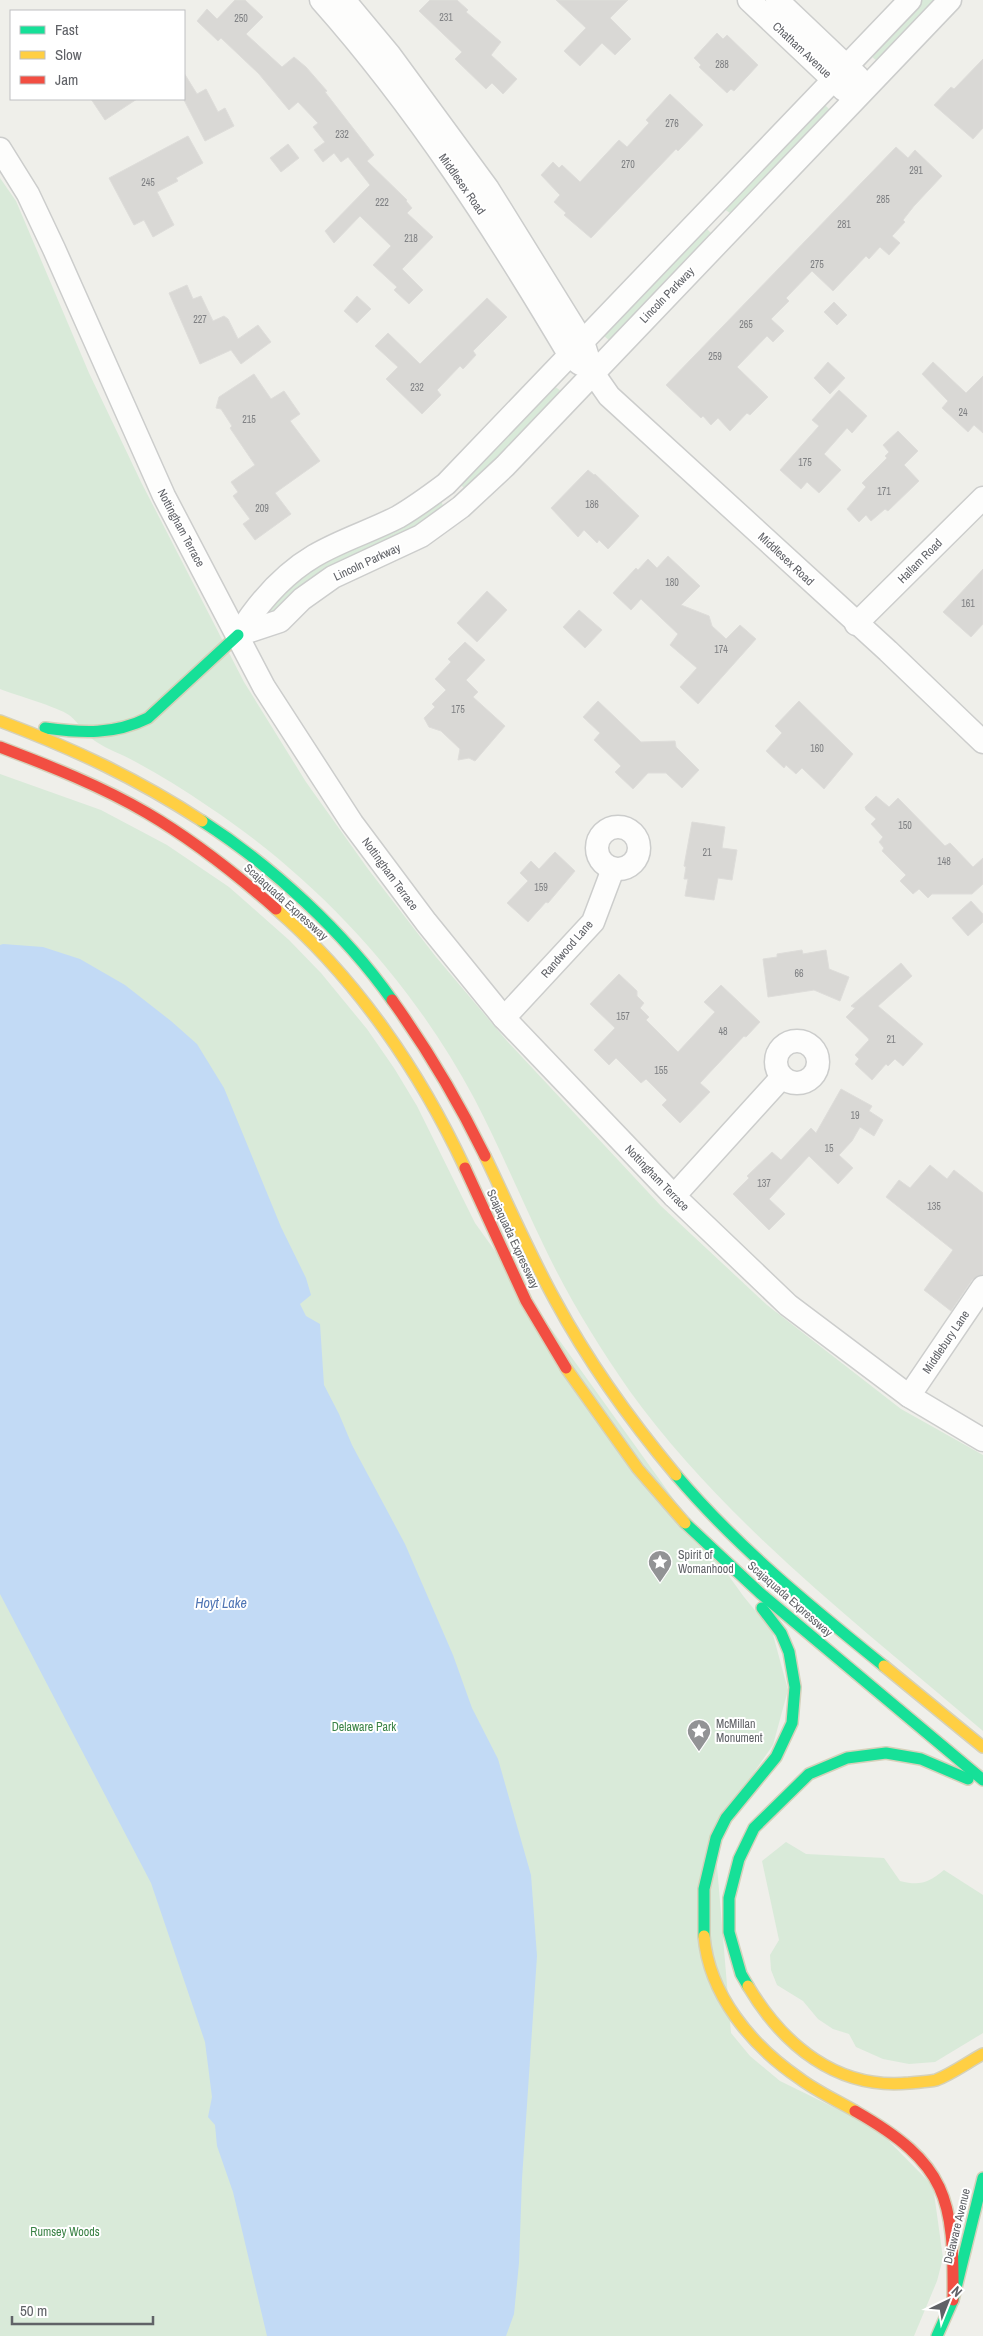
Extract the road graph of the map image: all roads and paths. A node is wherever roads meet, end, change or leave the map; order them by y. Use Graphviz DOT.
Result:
graph roads {
  1 [pos="321,0"];
  2 [pos="344,0"];
  3 [pos="749,0"];
  4 [pos="777,0"];
  5 [pos="910,0"];
  6 [pos="950,0"];
  7 [pos="382,59"];
  8 [pos="840,73"];
  9 [pos="861,93"];
  10 [pos="0,150"];
  11 [pos="708,211"];
  12 [pos="730,231"];
  13 [pos="576,349"];
  14 [pos="593,373"];
  15 [pos="446,484"];
  16 [pos="983,498"];
  17 [pos="461,507"];
  18 [pos="856,624"];
  19 [pos="238,635"];
  20 [pos="1,722"];
  21 [pos="983,742"];
  22 [pos="0,747"];
  23 [pos="613,869"];
  24 [pos="504,1018"];
  25 [pos="782,1077"];
  26 [pos="674,1196"];
  27 [pos="983,1287"];
  28 [pos="909,1396"];
  29 [pos="983,1440"];
  30 [pos="738,1572"];
  31 [pos="983,1747"];
  32 [pos="983,1780"];
  33 [pos="983,1787"];
  34 [pos="983,2054"];
  35 [pos="983,2178"];
  36 [pos="953,2300"];
  37 [pos="936,2336"];
  1 -- 7 [label="street, Middlesex Road"];
  2 -- 7 [label="street, Middlesex Road"];
  3 -- 8 [label="street, Chatham Avenue"];
  4 -- 8 [label="street, Chatham Avenue"];
  5 -- 8 [label="street"];
  6 -- 9 [label="street, Lincoln Parkway"];
  7 -- 13 [label="street, Middlesex Road"];
  8 -- 9 [label="street, Chatham Avenue"];
  8 -- 11 [label="street"];
  9 -- 12 [label="street, Lincoln Parkway"];
  10 -- 19 [label="street, Nottingham Terrace"];
  11 -- 12 [label="street"];
  11 -- 13 [label="street"];
  12 -- 14 [label="street, Lincoln Parkway"];
  13 -- 14 [label="street, Middlesex Road"];
  13 -- 15 [label="street"];
  14 -- 17 [label="street, Lincoln Parkway"];
  14 -- 18 [label="street, Middlesex Road"];
  15 -- 17 [label="street"];
  15 -- 19 [label="street"];
  16 -- 18 [label="street, Hallam Road"];
  17 -- 19 [label="street, Lincoln Parkway"];
  18 -- 21 [label="street, Middlesex Road"];
  19 -- 20 [label="main road"];
  19 -- 24 [label="street, Nottingham Terrace"];
  20 -- 31 [label="main road, Scajaquada Expressway"];
  22 -- 30 [label="main road, Scajaquada Expressway"];
  23 -- 24 [label="street, Randwood Lane"];
  24 -- 26 [label="street, Nottingham Terrace"];
  25 -- 26 [label="street"];
  26 -- 28 [label="street, Nottingham Terrace"];
  27 -- 28 [label="street, Middlebury Lane"];
  28 -- 29 [label="street, Nottingham Terrace"];
  30 -- 32 [label="main road, Scajaquada Expressway"];
  30 -- 36 [label="main road"];
  33 -- 34 [label="main road"];
  35 -- 36 [label="main road, Delaware Avenue"];
  36 -- 37 [label="main road, Delaware Avenue"];
}
